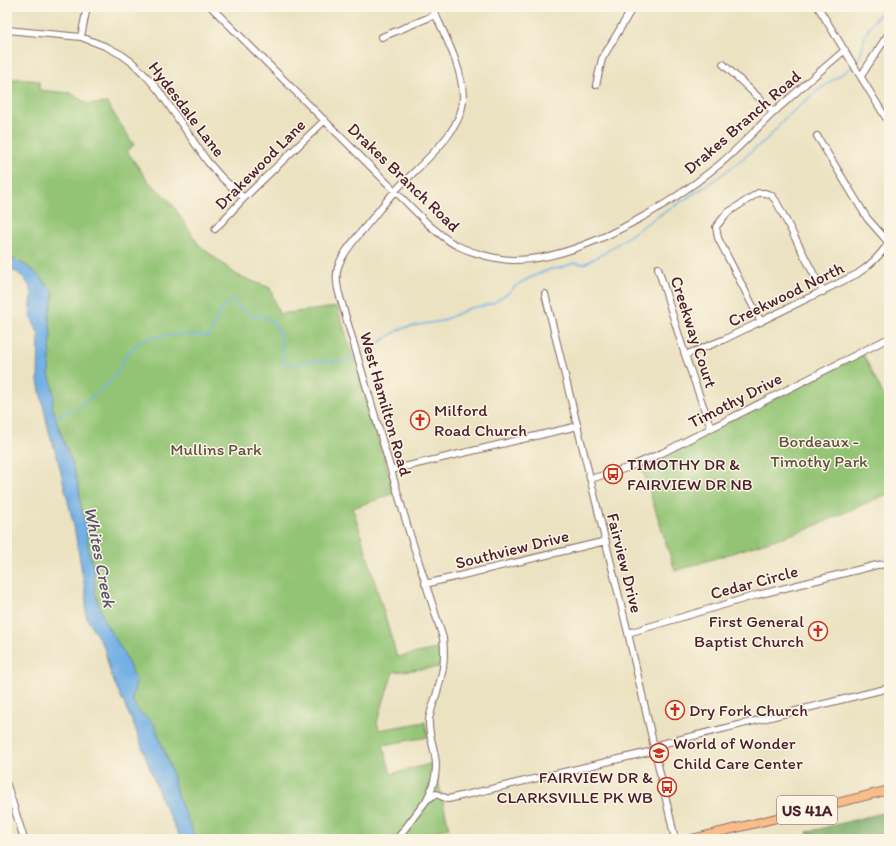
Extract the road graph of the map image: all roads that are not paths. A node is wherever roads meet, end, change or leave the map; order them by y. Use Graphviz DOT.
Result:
graph roads {
  1 [pos="87,7"];
  2 [pos="211,7"];
  3 [pos="432,7"];
  4 [pos="633,7"];
  5 [pos="818,7"];
  6 [pos="435,15"];
  7 [pos="7,30"];
  8 [pos="889,33"];
  9 [pos="81,37"];
  10 [pos="382,37"];
  11 [pos="845,50"];
  12 [pos="723,64"];
  13 [pos="861,76"];
  14 [pos="596,85"];
  15 [pos="774,112"];
  16 [pos="325,120"];
  17 [pos="889,123"];
  18 [pos="817,136"];
  19 [pos="395,191"];
  20 [pos="244,198"];
  21 [pos="215,229"];
  22 [pos="889,243"];
  23 [pos="658,268"];
  24 [pos="823,292"];
  25 [pos="545,294"];
  26 [pos="761,322"];
  27 [pos="889,338"];
  28 [pos="685,354"];
  29 [pos="578,426"];
  30 [pos="711,428"];
  31 [pos="391,470"];
  32 [pos="590,479"];
  33 [pos="606,541"];
  34 [pos="889,564"];
  35 [pos="425,584"];
  36 [pos="628,633"];
  37 [pos="889,688"];
  38 [pos="653,749"];
  39 [pos="7,785"];
  40 [pos="889,790"];
  41 [pos="426,801"];
  42 [pos="24,839"];
  43 [pos="397,839"];
  44 [pos="675,839"];
  45 [pos="692,839"];
  1 -- 9 [label="street"];
  2 -- 16 [label="street, Drakes Branch Road"];
  3 -- 6 [label="street, West Hamilton Road"];
  4 -- 14 [label="street"];
  5 -- 11 [label="street"];
  6 -- 10 [label="street"];
  6 -- 19 [label="street, West Hamilton Road"];
  7 -- 9 [label="street, Hydesdale Lane"];
  8 -- 13 [label="street"];
  9 -- 20 [label="street, Hydesdale Lane"];
  11 -- 13 [label="street"];
  11 -- 15 [label="street, Drakes Branch Road"];
  12 -- 15 [label="street"];
  13 -- 17 [label="street"];
  15 -- 19 [label="street, Drakes Branch Road"];
  16 -- 19 [label="street, Drakes Branch Road"];
  16 -- 20 [label="street, Drakewood Lane"];
  18 -- 22 [label="street"];
  19 -- 31 [label="street, West Hamilton Road"];
  20 -- 21 [label="street, Drakewood Lane"];
  22 -- 24 [label="street, Creekwood North"];
  23 -- 28 [label="street, Creekway Court"];
  24 -- 26 [label="street, Creekwood North"];
  24 -- 26 [label="street"];
  25 -- 29 [label="street, Fairview Drive"];
  26 -- 28 [label="street, Creekwood North"];
  27 -- 30 [label="street, Timothy Drive"];
  28 -- 30 [label="street, Creekway Court"];
  29 -- 31 [label="street"];
  29 -- 32 [label="street, Fairview Drive"];
  30 -- 32 [label="street, Timothy Drive"];
  31 -- 35 [label="street, West Hamilton Road"];
  32 -- 33 [label="street, Fairview Drive"];
  33 -- 35 [label="street, Southview Drive"];
  33 -- 36 [label="street, Fairview Drive"];
  34 -- 36 [label="street, Cedar Circle"];
  35 -- 41 [label="street, West Hamilton Road"];
  36 -- 38 [label="street, Fairview Drive"];
  37 -- 38 [label="street"];
  38 -- 41 [label="street"];
  38 -- 44 [label="street, Fairview Drive"];
  39 -- 42 [label="street"];
  40 -- 45 [label="main road, US 41A"];
  41 -- 43 [label="street, West Hamilton Road"];
}
